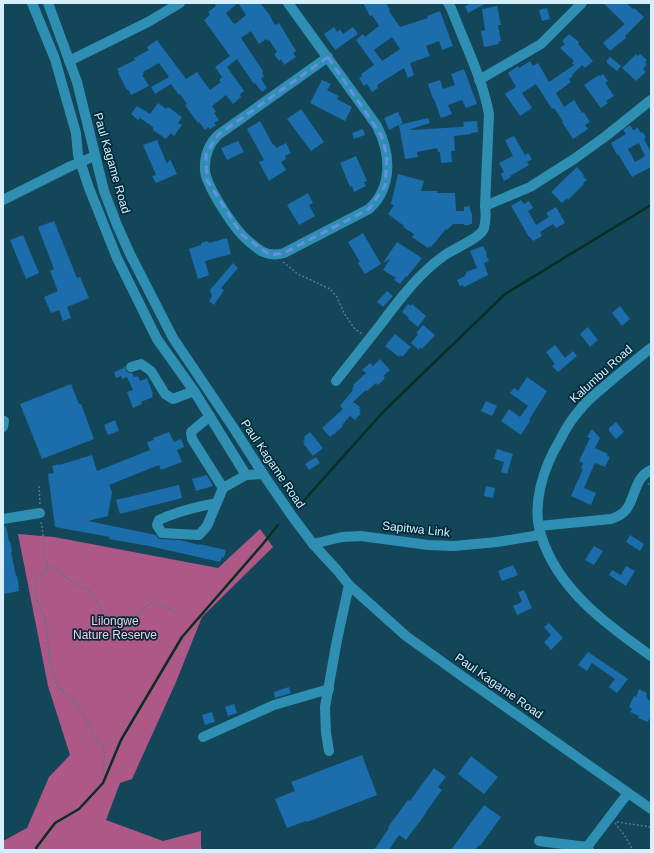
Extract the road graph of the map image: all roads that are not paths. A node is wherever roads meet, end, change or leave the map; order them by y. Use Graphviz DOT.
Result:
graph roads {
  1 [pos="32,3"];
  2 [pos="48,3"];
  3 [pos="180,3"];
  4 [pos="288,3"];
  5 [pos="448,3"];
  6 [pos="582,3"];
  7 [pos="164,8"];
  8 [pos="328,57"];
  9 [pos="70,61"];
  10 [pos="479,80"];
  11 [pos="651,100"];
  12 [pos="95,156"];
  13 [pos="81,162"];
  14 [pos="3,200"];
  15 [pos="485,206"];
  16 [pos="651,348"];
  17 [pos="131,367"];
  18 [pos="336,381"];
  19 [pos="194,391"];
  20 [pos="210,416"];
  21 [pos="651,470"];
  22 [pos="263,474"];
  23 [pos="246,475"];
  24 [pos="223,488"];
  25 [pos="217,503"];
  26 [pos="40,513"];
  27 [pos="3,519"];
  28 [pos="540,530"];
  29 [pos="313,544"];
  30 [pos="349,585"];
  31 [pos="651,656"];
  32 [pos="328,688"];
  33 [pos="203,737"];
  34 [pos="329,751"];
  35 [pos="628,793"];
  36 [pos="651,809"];
  37 [pos="539,841"];
  38 [pos="588,849"];
  1 -- 13 [label="street"];
  2 -- 9 [label="street, Paul Kagame Road"];
  3 -- 7 [label="street"];
  4 -- 8 [label="street"];
  5 -- 10 [label="street"];
  6 -- 10 [label="street"];
  7 -- 9 [label="street"];
  8 -- 8 [label="street"];
  9 -- 12 [label="street, Paul Kagame Road"];
  10 -- 15 [label="street"];
  11 -- 15 [label="street"];
  12 -- 13 [label="street"];
  12 -- 22 [label="street, Paul Kagame Road"];
  13 -- 14 [label="street"];
  13 -- 19 [label="street"];
  15 -- 18 [label="street"];
  16 -- 28 [label="street, Kalumbu Road"];
  17 -- 19 [label="street"];
  19 -- 20 [label="street"];
  20 -- 23 [label="street"];
  20 -- 24 [label="street"];
  21 -- 28 [label="street, Sapitwa Link"];
  22 -- 23 [label="street"];
  22 -- 29 [label="street, Paul Kagame Road"];
  23 -- 24 [label="street"];
  24 -- 25 [label="street"];
  25 -- 25 [label="street"];
  26 -- 27 [label="street"];
  28 -- 29 [label="street, Sapitwa Link"];
  28 -- 31 [label="street, Kalumbu Road"];
  29 -- 30 [label="street, Paul Kagame Road"];
  30 -- 32 [label="street"];
  30 -- 35 [label="street, Paul Kagame Road"];
  32 -- 33 [label="street"];
  32 -- 34 [label="street"];
  35 -- 36 [label="street, Paul Kagame Road"];
  35 -- 38 [label="street"];
  37 -- 38 [label="street"];
}
